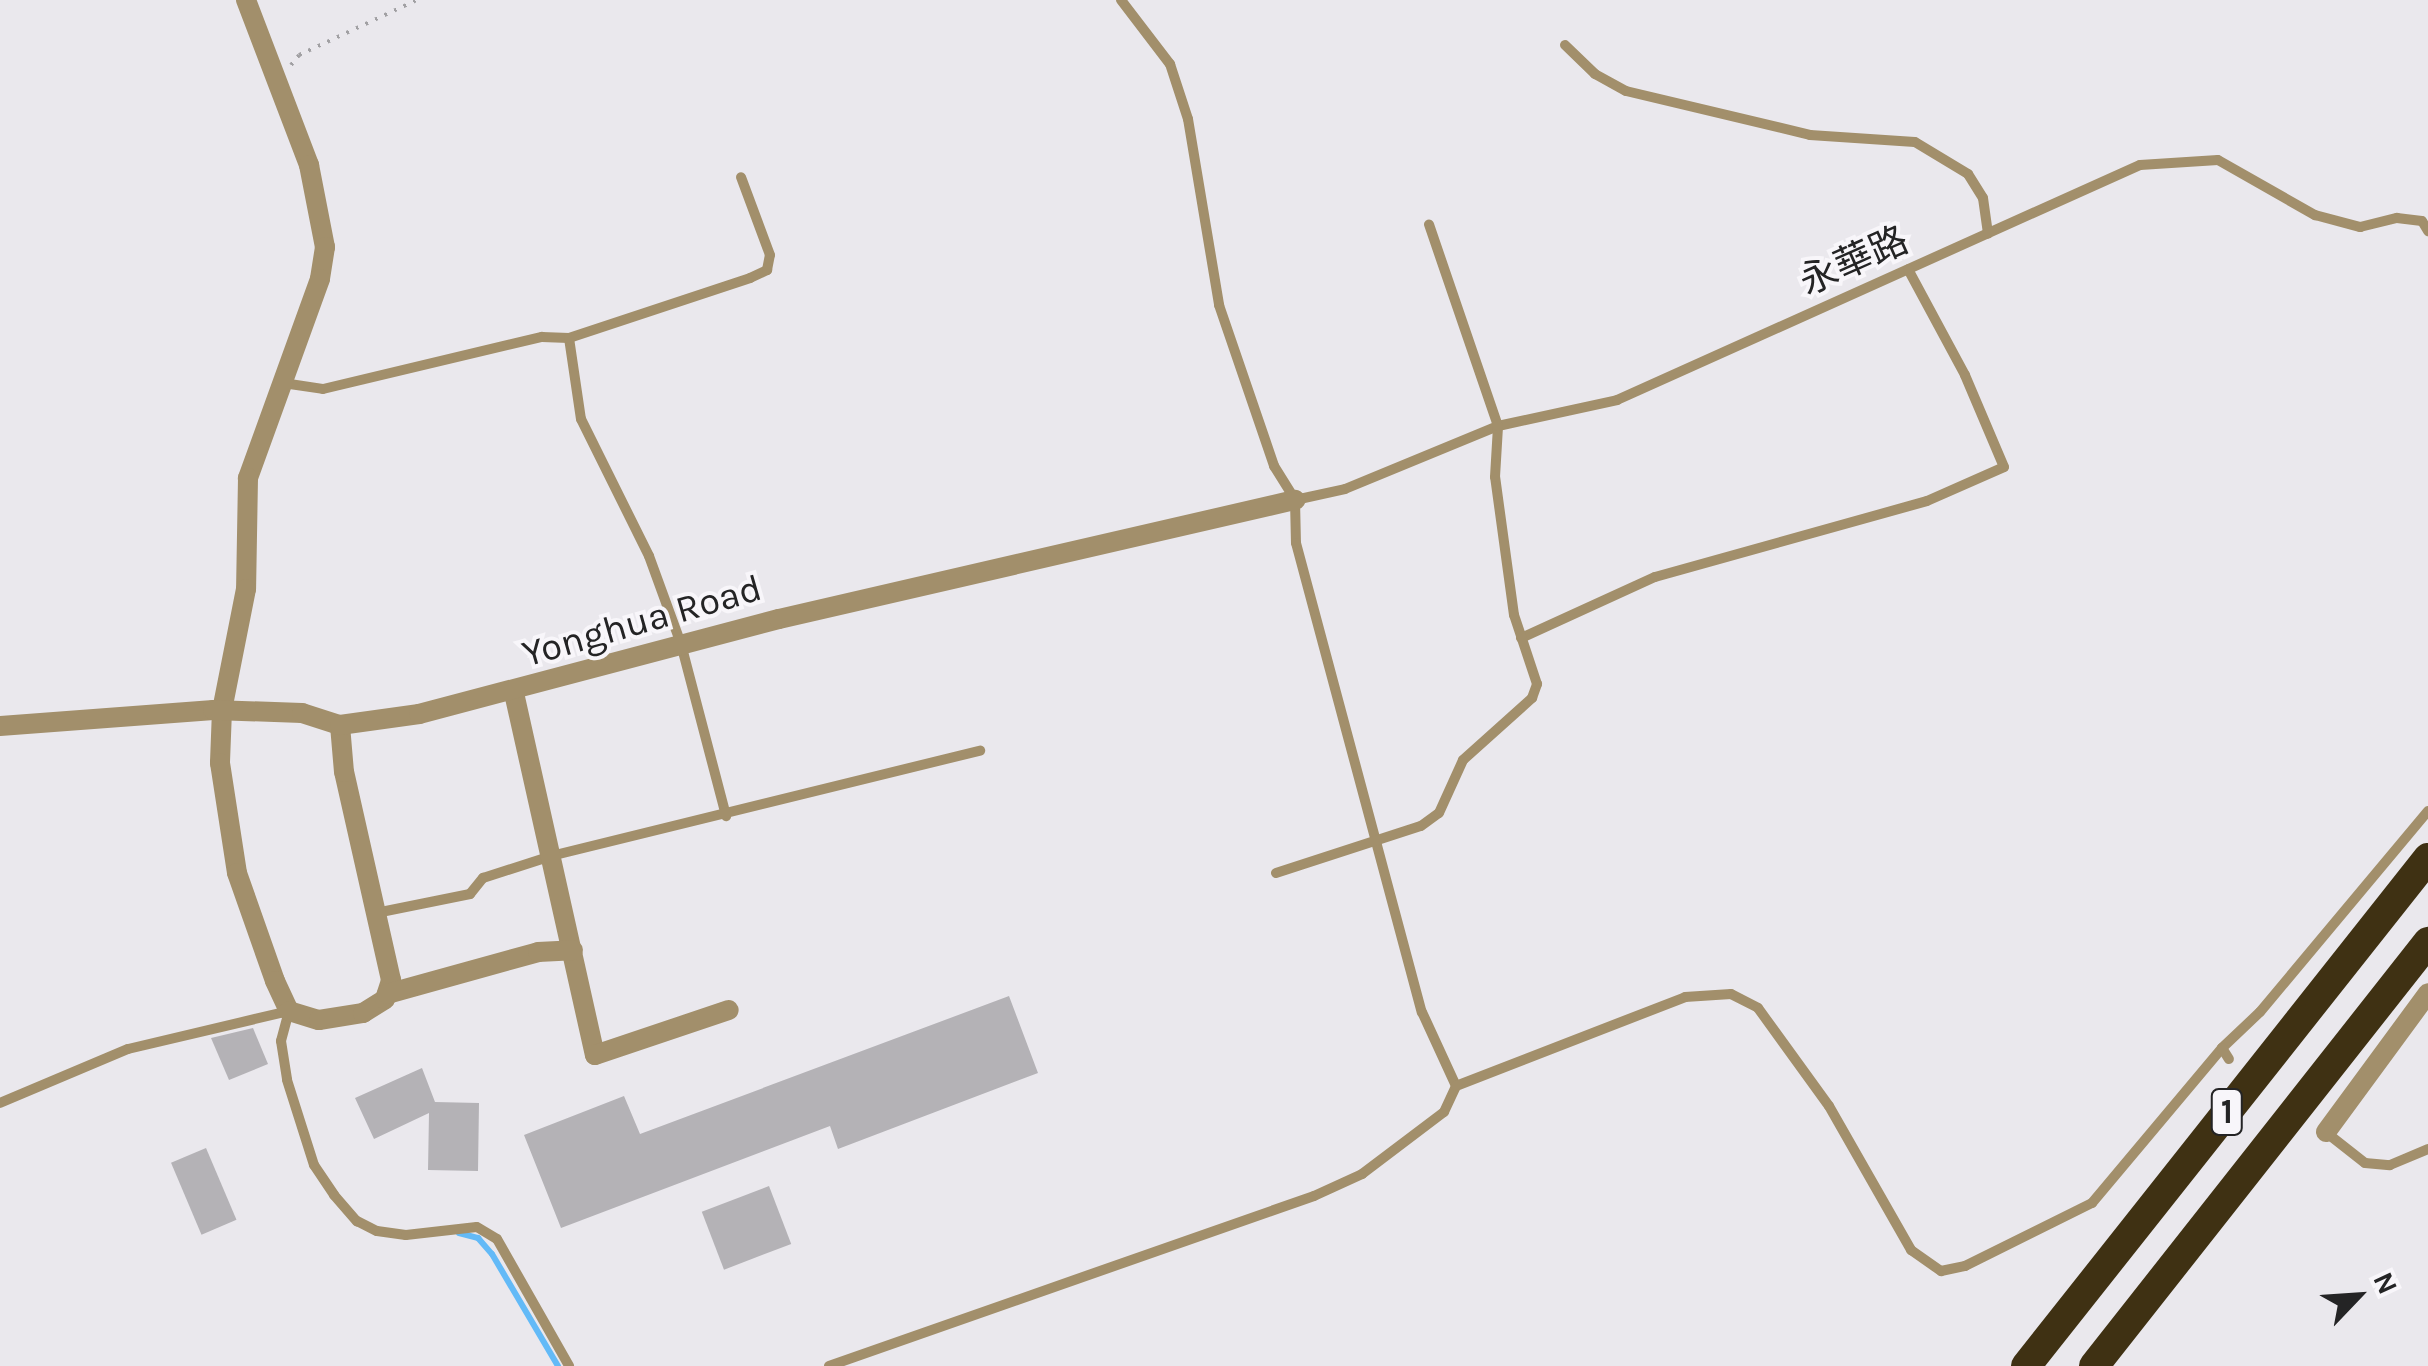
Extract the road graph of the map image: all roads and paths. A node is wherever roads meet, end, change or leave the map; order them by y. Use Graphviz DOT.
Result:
graph roads {
  1 [pos="246,0"];
  2 [pos="417,0"];
  3 [pos="1120,0"];
  4 [pos="1566,45"];
  5 [pos="279,81"];
  6 [pos="741,176"];
  7 [pos="1429,224"];
  8 [pos="2428,231"];
  9 [pos="1988,234"];
  10 [pos="1908,269"];
  11 [pos="569,338"];
  12 [pos="282,382"];
  13 [pos="1498,426"];
  14 [pos="1295,500"];
  15 [pos="1521,638"];
  16 [pos="681,644"];
  17 [pos="514,693"];
  18 [pos="222,710"];
  19 [pos="340,725"];
  20 [pos="0,726"];
  21 [pos="980,751"];
  22 [pos="2428,811"];
  23 [pos="726,816"];
  24 [pos="1379,841"];
  25 [pos="551,856"];
  26 [pos="2428,858"];
  27 [pos="1276,872"];
  28 [pos="374,913"];
  29 [pos="2428,942"];
  30 [pos="573,950"];
  31 [pos="2428,993"];
  32 [pos="387,994"];
  33 [pos="730,1010"];
  34 [pos="289,1011"];
  35 [pos="2222,1048"];
  36 [pos="2229,1059"];
  37 [pos="1456,1086"];
  38 [pos="0,1103"];
  39 [pos="2323,1130"];
  40 [pos="2428,1150"];
  41 [pos="854,1362"];
  42 [pos="569,1366"];
  43 [pos="829,1366"];
  44 [pos="2026,1366"];
  45 [pos="2094,1366"];
  1 -- 5 [label="street"];
  2 -- 5 [label="path"];
  3 -- 14 [label="lane"];
  4 -- 9 [label="lane"];
  5 -- 12 [label="street"];
  6 -- 11 [label="lane"];
  7 -- 13 [label="lane"];
  8 -- 9 [label="lane, 永華路"];
  9 -- 10 [label="lane, 永華路"];
  10 -- 13 [label="lane, 永華路"];
  10 -- 15 [label="lane"];
  11 -- 12 [label="lane"];
  11 -- 16 [label="lane"];
  12 -- 18 [label="street"];
  13 -- 14 [label="lane, 永華路"];
  13 -- 15 [label="lane"];
  14 -- 16 [label="street, Yonghua Road"];
  14 -- 24 [label="lane"];
  15 -- 24 [label="lane"];
  16 -- 17 [label="street, Yonghua Road"];
  16 -- 23 [label="lane"];
  17 -- 19 [label="street, Yonghua Road"];
  17 -- 25 [label="street"];
  18 -- 19 [label="street, Yonghua Road"];
  18 -- 20 [label="street, Yonghua Road"];
  18 -- 34 [label="street"];
  19 -- 28 [label="street"];
  21 -- 23 [label="lane"];
  22 -- 35 [label="lane"];
  23 -- 25 [label="lane"];
  24 -- 27 [label="lane"];
  24 -- 37 [label="lane"];
  25 -- 28 [label="lane"];
  25 -- 30 [label="street"];
  26 -- 44 [label="highway, 1"];
  28 -- 32 [label="street"];
  29 -- 45 [label="highway, 1"];
  30 -- 32 [label="street"];
  30 -- 33 [label="street"];
  31 -- 39 [label="street"];
  32 -- 34 [label="street"];
  34 -- 38 [label="lane"];
  34 -- 42 [label="lane"];
  35 -- 36 [label="lane"];
  35 -- 37 [label="lane"];
  37 -- 41 [label="lane"];
  39 -- 40 [label="lane"];
  41 -- 43 [label="lane"];
}
